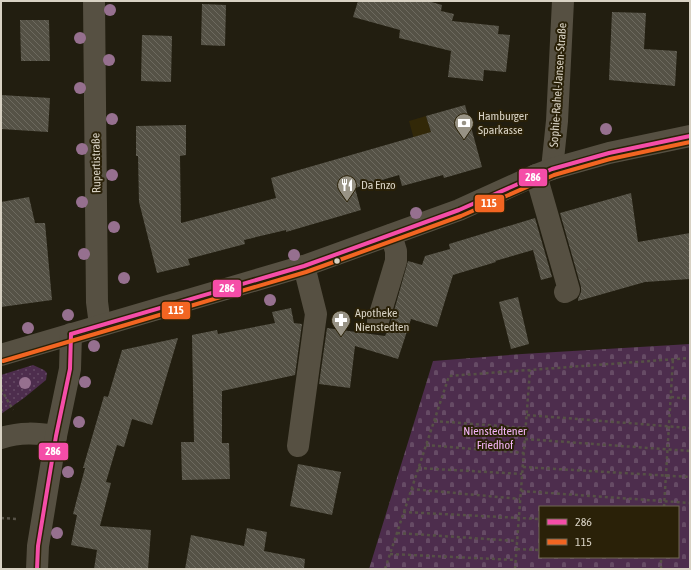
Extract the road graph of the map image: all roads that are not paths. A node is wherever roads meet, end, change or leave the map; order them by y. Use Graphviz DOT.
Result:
graph roads {
  1 [pos="94,1"];
  2 [pos="563,1"];
  3 [pos="690,136"];
  4 [pos="544,172"];
  5 [pos="391,235"];
  6 [pos="304,266"];
  7 [pos="565,292"];
  8 [pos="378,321"];
  9 [pos="100,325"];
  10 [pos="71,334"];
  11 [pos="1,355"];
  12 [pos="56,436"];
  13 [pos="1,438"];
  14 [pos="298,446"];
  15 [pos="37,569"];
  1 -- 9 [label="street, Rupertistraße"];
  2 -- 4 [label="street, Sophie-Rahel-Jansen-Straße"];
  3 -- 4 [label="street"];
  4 -- 5 [label="street"];
  4 -- 7 [label="street"];
  5 -- 6 [label="street"];
  5 -- 8 [label="street"];
  6 -- 9 [label="street"];
  6 -- 14 [label="street"];
  9 -- 10 [label="street"];
  10 -- 11 [label="street"];
  10 -- 12 [label="street"];
  12 -- 13 [label="street"];
  12 -- 15 [label="street"];
}
